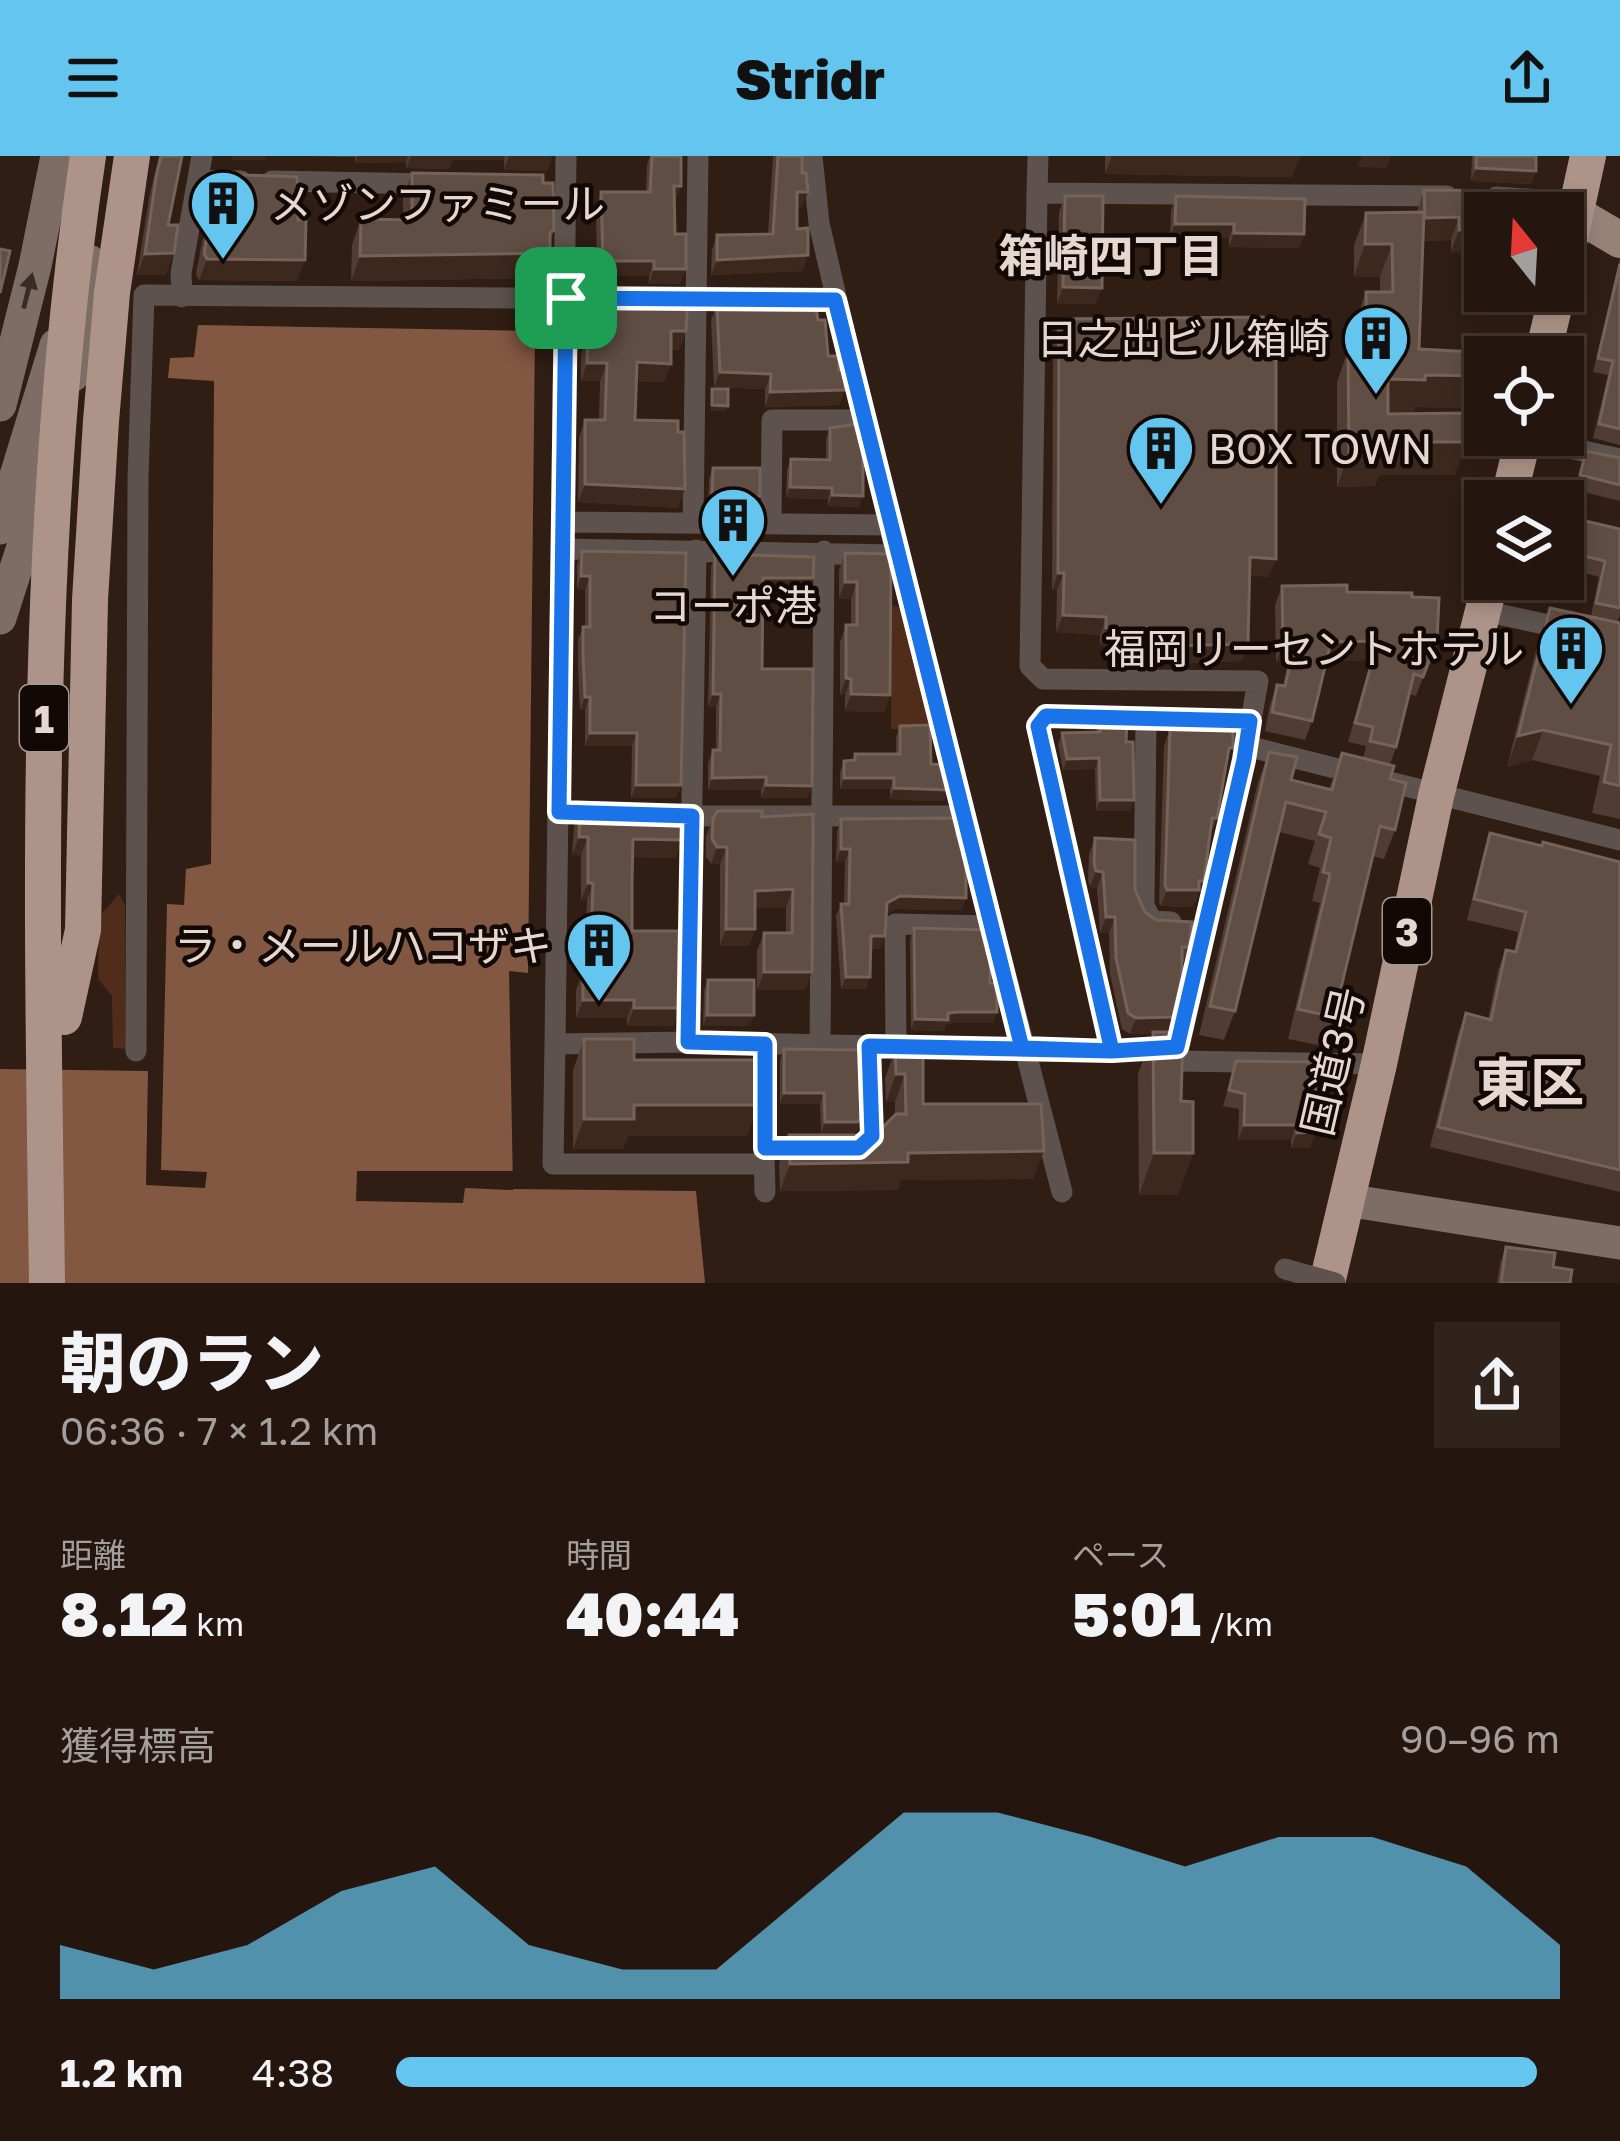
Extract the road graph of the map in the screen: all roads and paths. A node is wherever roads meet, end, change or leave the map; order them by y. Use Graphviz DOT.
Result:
graph roads {
  1 [pos="56,156"];
  2 [pos="88,156"];
  3 [pos="104,156"];
  4 [pos="132,156"];
  5 [pos="202,156"];
  6 [pos="566,156"];
  7 [pos="698,156"];
  8 [pos="812,156"];
  9 [pos="1037,156"];
  10 [pos="1588,156"];
  11 [pos="198,180"];
  12 [pos="451,184"];
  13 [pos="1581,192"];
  14 [pos="1037,193"];
  15 [pos="1464,196"];
  16 [pos="1584,219"];
  17 [pos="1620,240"];
  18 [pos="88,272"];
  19 [pos="182,297"];
  20 [pos="566,298"];
  21 [pos="697,299"];
  22 [pos="835,300"];
  23 [pos="0,404"];
  24 [pos="864,420"];
  25 [pos="1584,450"];
  26 [pos="1620,459"];
  27 [pos="562,522"];
  28 [pos="693,523"];
  29 [pos="771,524"];
  30 [pos="889,525"];
  31 [pos="0,528"];
  32 [pos="562,549"];
  33 [pos="696,550"];
  34 [pos="824,551"];
  35 [pos="897,555"];
  36 [pos="1486,600"];
  37 [pos="1502,600"];
  38 [pos="0,618"];
  39 [pos="1620,640"];
  40 [pos="1146,720"];
  41 [pos="1250,721"];
  42 [pos="1247,746"];
  43 [pos="1436,796"];
  44 [pos="648,814"];
  45 [pos="692,816"];
  46 [pos="964,816"];
  47 [pos="823,817"];
  48 [pos="1620,839"];
  49 [pos="1206,924"];
  50 [pos="992,926"];
  51 [pos="64,1017"];
  52 [pos="688,1042"];
  53 [pos="554,1044"];
  54 [pos="765,1044"];
  55 [pos="820,1045"];
  56 [pos="896,1045"];
  57 [pos="869,1046"];
  58 [pos="1177,1047"];
  59 [pos="1022,1048"];
  60 [pos="136,1051"];
  61 [pos="1112,1051"];
  62 [pos="1379,1064"];
  63 [pos="764,1156"];
  64 [pos="765,1192"];
  65 [pos="1062,1192"];
  66 [pos="1346,1200"];
  67 [pos="1620,1243"];
  68 [pos="1285,1269"];
  69 [pos="47,1283"];
  70 [pos="63,1283"];
  71 [pos="1331,1283"];
  23 -- 1 [label="street, one-way"];
  2 -- 69 [label="highway, 1, bridge"];
  3 -- 18 [label="street"];
  3 -- 51 [label="highway, 1"];
  4 -- 51 [label="highway"];
  5 -- 11 [label="street"];
  6 -- 20 [label="street"];
  7 -- 21 [label="street"];
  8 -- 22 [label="street"];
  9 -- 14 [label="street"];
  10 -- 13 [label="highway"];
  11 -- 12 [label="street"];
  11 -- 19 [label="street"];
  14 -- 15 [label="street"];
  14 -- 41 [label="street"];
  16 -- 17 [label="main road"];
  18 -- 31 [label="street"];
  18 -- 38 [label="street"];
  19 -- 20 [label="street"];
  19 -- 60 [label="street"];
  20 -- 21 [label="street"];
  20 -- 27 [label="street"];
  21 -- 22 [label="street"];
  21 -- 28 [label="street"];
  22 -- 24 [label="street"];
  24 -- 29 [label="street"];
  24 -- 30 [label="street"];
  25 -- 26 [label="street"];
  27 -- 28 [label="street"];
  27 -- 32 [label="street"];
  28 -- 29 [label="street"];
  29 -- 30 [label="street"];
  30 -- 35 [label="street"];
  32 -- 33 [label="street"];
  32 -- 53 [label="street"];
  33 -- 34 [label="street"];
  33 -- 45 [label="street"];
  34 -- 35 [label="street"];
  34 -- 47 [label="street"];
  35 -- 46 [label="street"];
  36 -- 43 [label="highway, 国道3号 / 3"];
  37 -- 39 [label="street"];
  40 -- 41 [label="street"];
  40 -- 49 [label="street"];
  40 -- 61 [label="street"];
  41 -- 42 [label="street"];
  42 -- 43 [label="street"];
  42 -- 49 [label="street"];
  43 -- 48 [label="street"];
  43 -- 62 [label="highway, 国道3号 / 3"];
  44 -- 45 [label="street"];
  45 -- 47 [label="street"];
  45 -- 52 [label="street"];
  46 -- 47 [label="street"];
  46 -- 50 [label="street"];
  47 -- 55 [label="street"];
  49 -- 58 [label="street"];
  50 -- 56 [label="street"];
  50 -- 59 [label="street"];
  51 -- 70 [label="highway, 1"];
  52 -- 53 [label="street"];
  52 -- 54 [label="street"];
  53 -- 63 [label="street"];
  54 -- 55 [label="street"];
  54 -- 63 [label="street"];
  55 -- 57 [label="street"];
  56 -- 57 [label="street"];
  56 -- 59 [label="street"];
  57 -- 63 [label="street"];
  58 -- 61 [label="street"];
  58 -- 62 [label="street"];
  59 -- 61 [label="street"];
  59 -- 65 [label="street"];
  62 -- 66 [label="highway, 国道3号 / 3"];
  63 -- 64 [label="street"];
  66 -- 67 [label="street"];
  66 -- 71 [label="highway, 国道3号 / 3"];
  68 -- 71 [label="street, bridge"];
}
